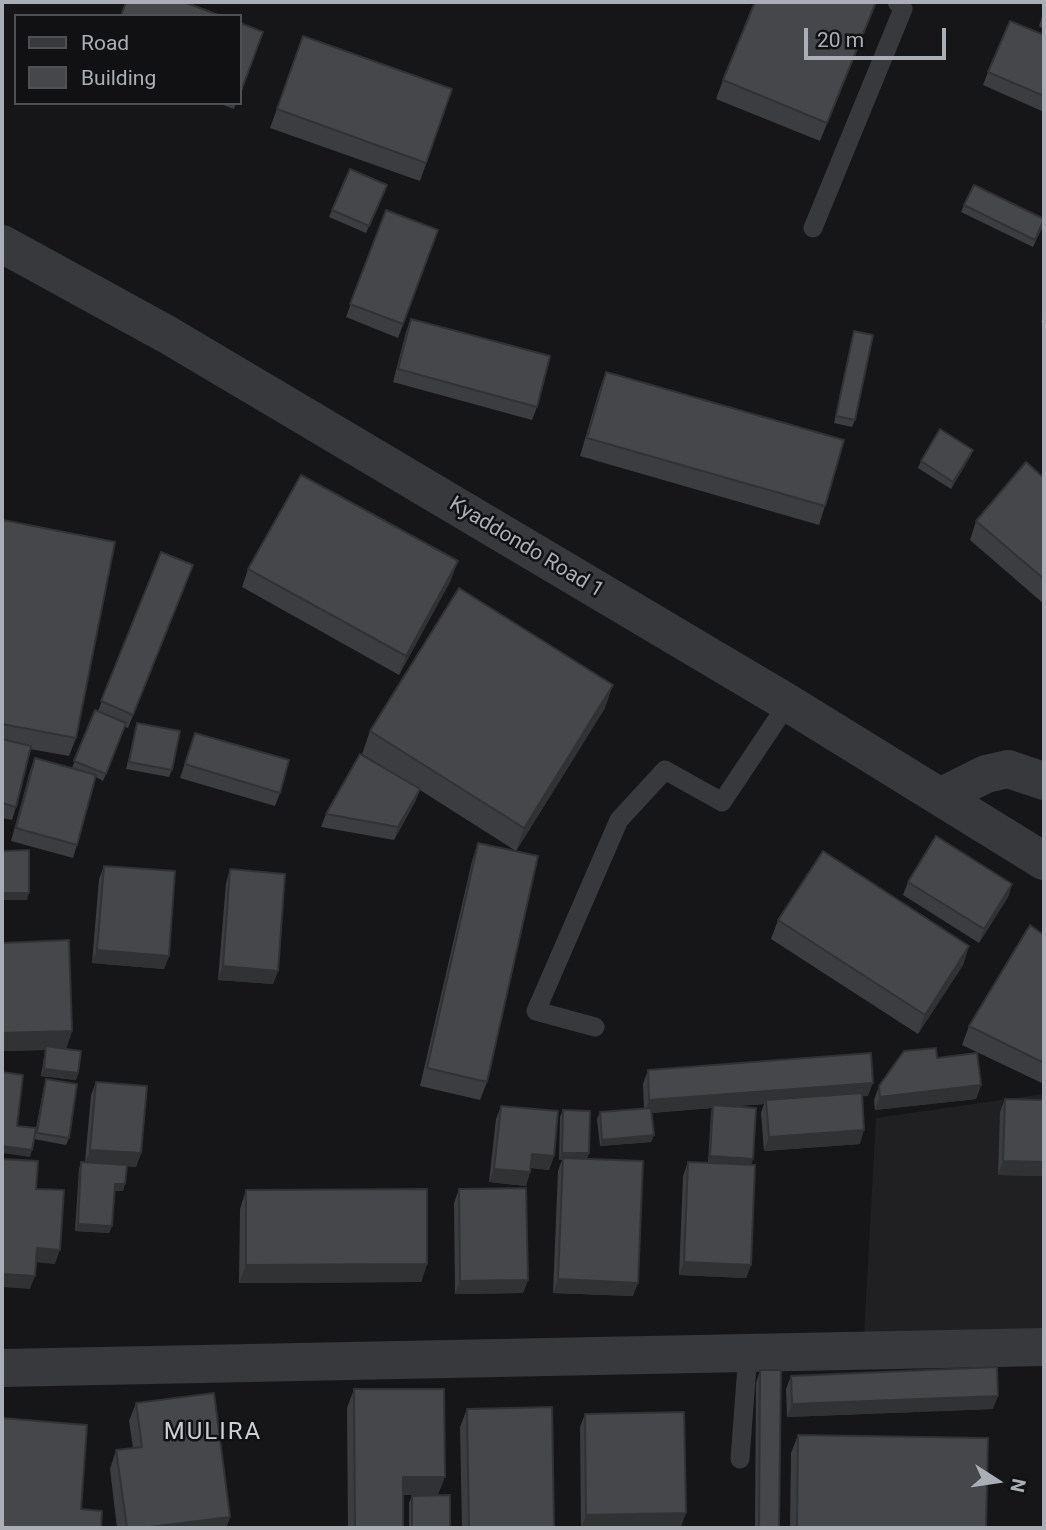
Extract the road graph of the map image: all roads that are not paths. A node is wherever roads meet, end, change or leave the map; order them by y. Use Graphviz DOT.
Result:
graph roads {
  1 [pos="897,2"];
  2 [pos="813,228"];
  3 [pos="2,244"];
  4 [pos="788,703"];
  5 [pos="1044,781"];
  6 [pos="942,796"];
  7 [pos="1044,861"];
  8 [pos="595,1027"];
  9 [pos="1044,1347"];
  10 [pos="748,1353"];
  11 [pos="2,1368"];
  12 [pos="740,1459"];
  1 -- 2 [label="lane"];
  3 -- 4 [label="street, Kyaddondo Road 1"];
  4 -- 6 [label="street, Kyaddondo Road 1"];
  4 -- 8 [label="lane"];
  5 -- 6 [label="street"];
  6 -- 7 [label="street, Kyaddondo Road 1"];
  9 -- 10 [label="street"];
  10 -- 11 [label="street"];
  10 -- 12 [label="lane"];
}
